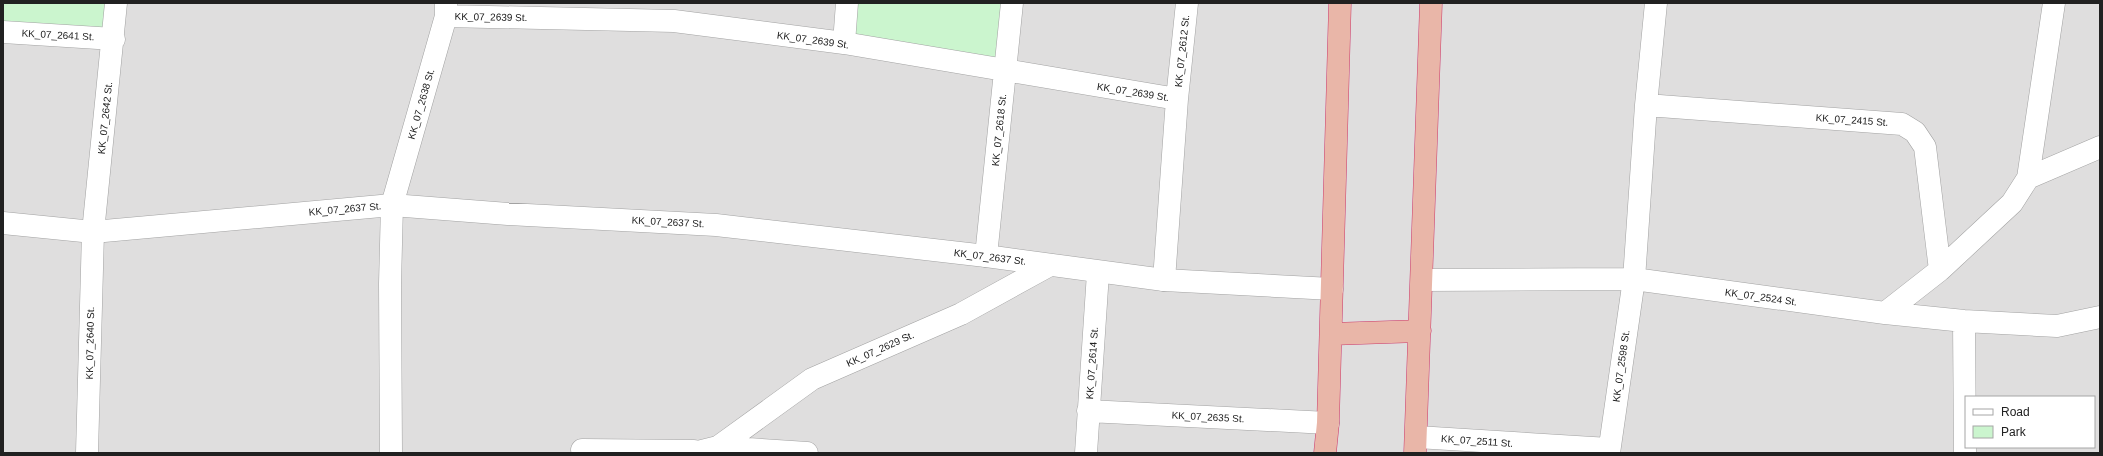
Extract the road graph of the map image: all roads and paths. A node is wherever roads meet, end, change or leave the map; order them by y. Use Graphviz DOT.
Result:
graph roads {
  1 [pos="116,3"];
  2 [pos="847,3"];
  3 [pos="1012,3"];
  4 [pos="1187,3"];
  5 [pos="1340,3"];
  6 [pos="1431,3"];
  7 [pos="1656,3"];
  8 [pos="2053,4"];
  9 [pos="446,9"];
  10 [pos="675,12"];
  11 [pos="3,32"];
  12 [pos="114,38"];
  13 [pos="844,43"];
  14 [pos="1006,71"];
  15 [pos="1177,99"];
  16 [pos="1646,105"];
  17 [pos="2100,147"];
  18 [pos="2028,178"];
  19 [pos="392,205"];
  20 [pos="3,223"];
  21 [pos="93,232"];
  22 [pos="986,256"];
  23 [pos="1050,265"];
  24 [pos="1940,270"];
  25 [pos="1098,273"];
  26 [pos="1634,279"];
  27 [pos="1164,280"];
  28 [pos="1422,280"];
  29 [pos="1332,289"];
  30 [pos="1885,313"];
  31 [pos="2100,318"];
  32 [pos="1964,321"];
  33 [pos="1420,331"];
  34 [pos="1331,334"];
  35 [pos="1088,411"];
  36 [pos="1328,423"];
  37 [pos="1416,445"];
  38 [pos="718,447"];
  39 [pos="582,450"];
  40 [pos="1609,451"];
  41 [pos="694,452"];
  42 [pos="87,453"];
  43 [pos="391,453"];
  44 [pos="807,453"];
  45 [pos="1086,453"];
  46 [pos="1325,453"];
  47 [pos="1965,453"];
  1 -- 12 [label="street, KK_07_2642 St."];
  2 -- 13 [label="street"];
  3 -- 14 [label="street, KK_07_2618 St."];
  4 -- 15 [label="street, KK_07_2612 St."];
  5 -- 29 [label="highway"];
  6 -- 28 [label="highway"];
  7 -- 16 [label="street, KK_07_2598 St."];
  8 -- 18 [label="street"];
  9 -- 10 [label="street, KK_07_2639 St."];
  9 -- 19 [label="street, KK_07_2638 St."];
  10 -- 13 [label="street, KK_07_2639 St."];
  11 -- 12 [label="street, KK_07_2641 St."];
  12 -- 21 [label="street, KK_07_2642 St."];
  13 -- 14 [label="street, KK_07_2639 St."];
  14 -- 15 [label="street, KK_07_2639 St."];
  14 -- 22 [label="street, KK_07_2618 St."];
  15 -- 27 [label="street, KK_07_2612 St."];
  16 -- 24 [label="street, KK_07_2415 St."];
  16 -- 26 [label="street, KK_07_2598 St."];
  17 -- 18 [label="street"];
  18 -- 24 [label="street"];
  19 -- 21 [label="street, KK_07_2637 St."];
  19 -- 22 [label="street, KK_07_2637 St."];
  19 -- 43 [label="street, KK_07_2638 St."];
  20 -- 21 [label="street, KK_07_2637 St."];
  21 -- 42 [label="street, KK_07_2640 St."];
  22 -- 23 [label="street, KK_07_2637 St."];
  23 -- 25 [label="street, KK_07_2637 St."];
  23 -- 38 [label="street, KK_07_2629 St."];
  24 -- 30 [label="street"];
  25 -- 27 [label="street, KK_07_2637 St."];
  25 -- 35 [label="street, KK_07_2614 St."];
  26 -- 28 [label="street, KK_07_2524 St."];
  26 -- 30 [label="street, KK_07_2524 St."];
  26 -- 40 [label="street, KK_07_2598 St."];
  27 -- 29 [label="street, KK_07_2637 St."];
  28 -- 33 [label="highway"];
  29 -- 34 [label="highway"];
  30 -- 32 [label="street, KK_07_2524 St."];
  31 -- 32 [label="street, KK_07_2524 St."];
  32 -- 47 [label="street"];
  33 -- 34 [label="highway"];
  33 -- 37 [label="highway"];
  34 -- 36 [label="highway"];
  35 -- 36 [label="street, KK_07_2635 St."];
  35 -- 45 [label="street, KK_07_2614 St."];
  36 -- 46 [label="highway"];
  37 -- 40 [label="street, KK_07_2511 St."];
  38 -- 41 [label="street"];
  38 -- 44 [label="street"];
  39 -- 41 [label="street"];
}
